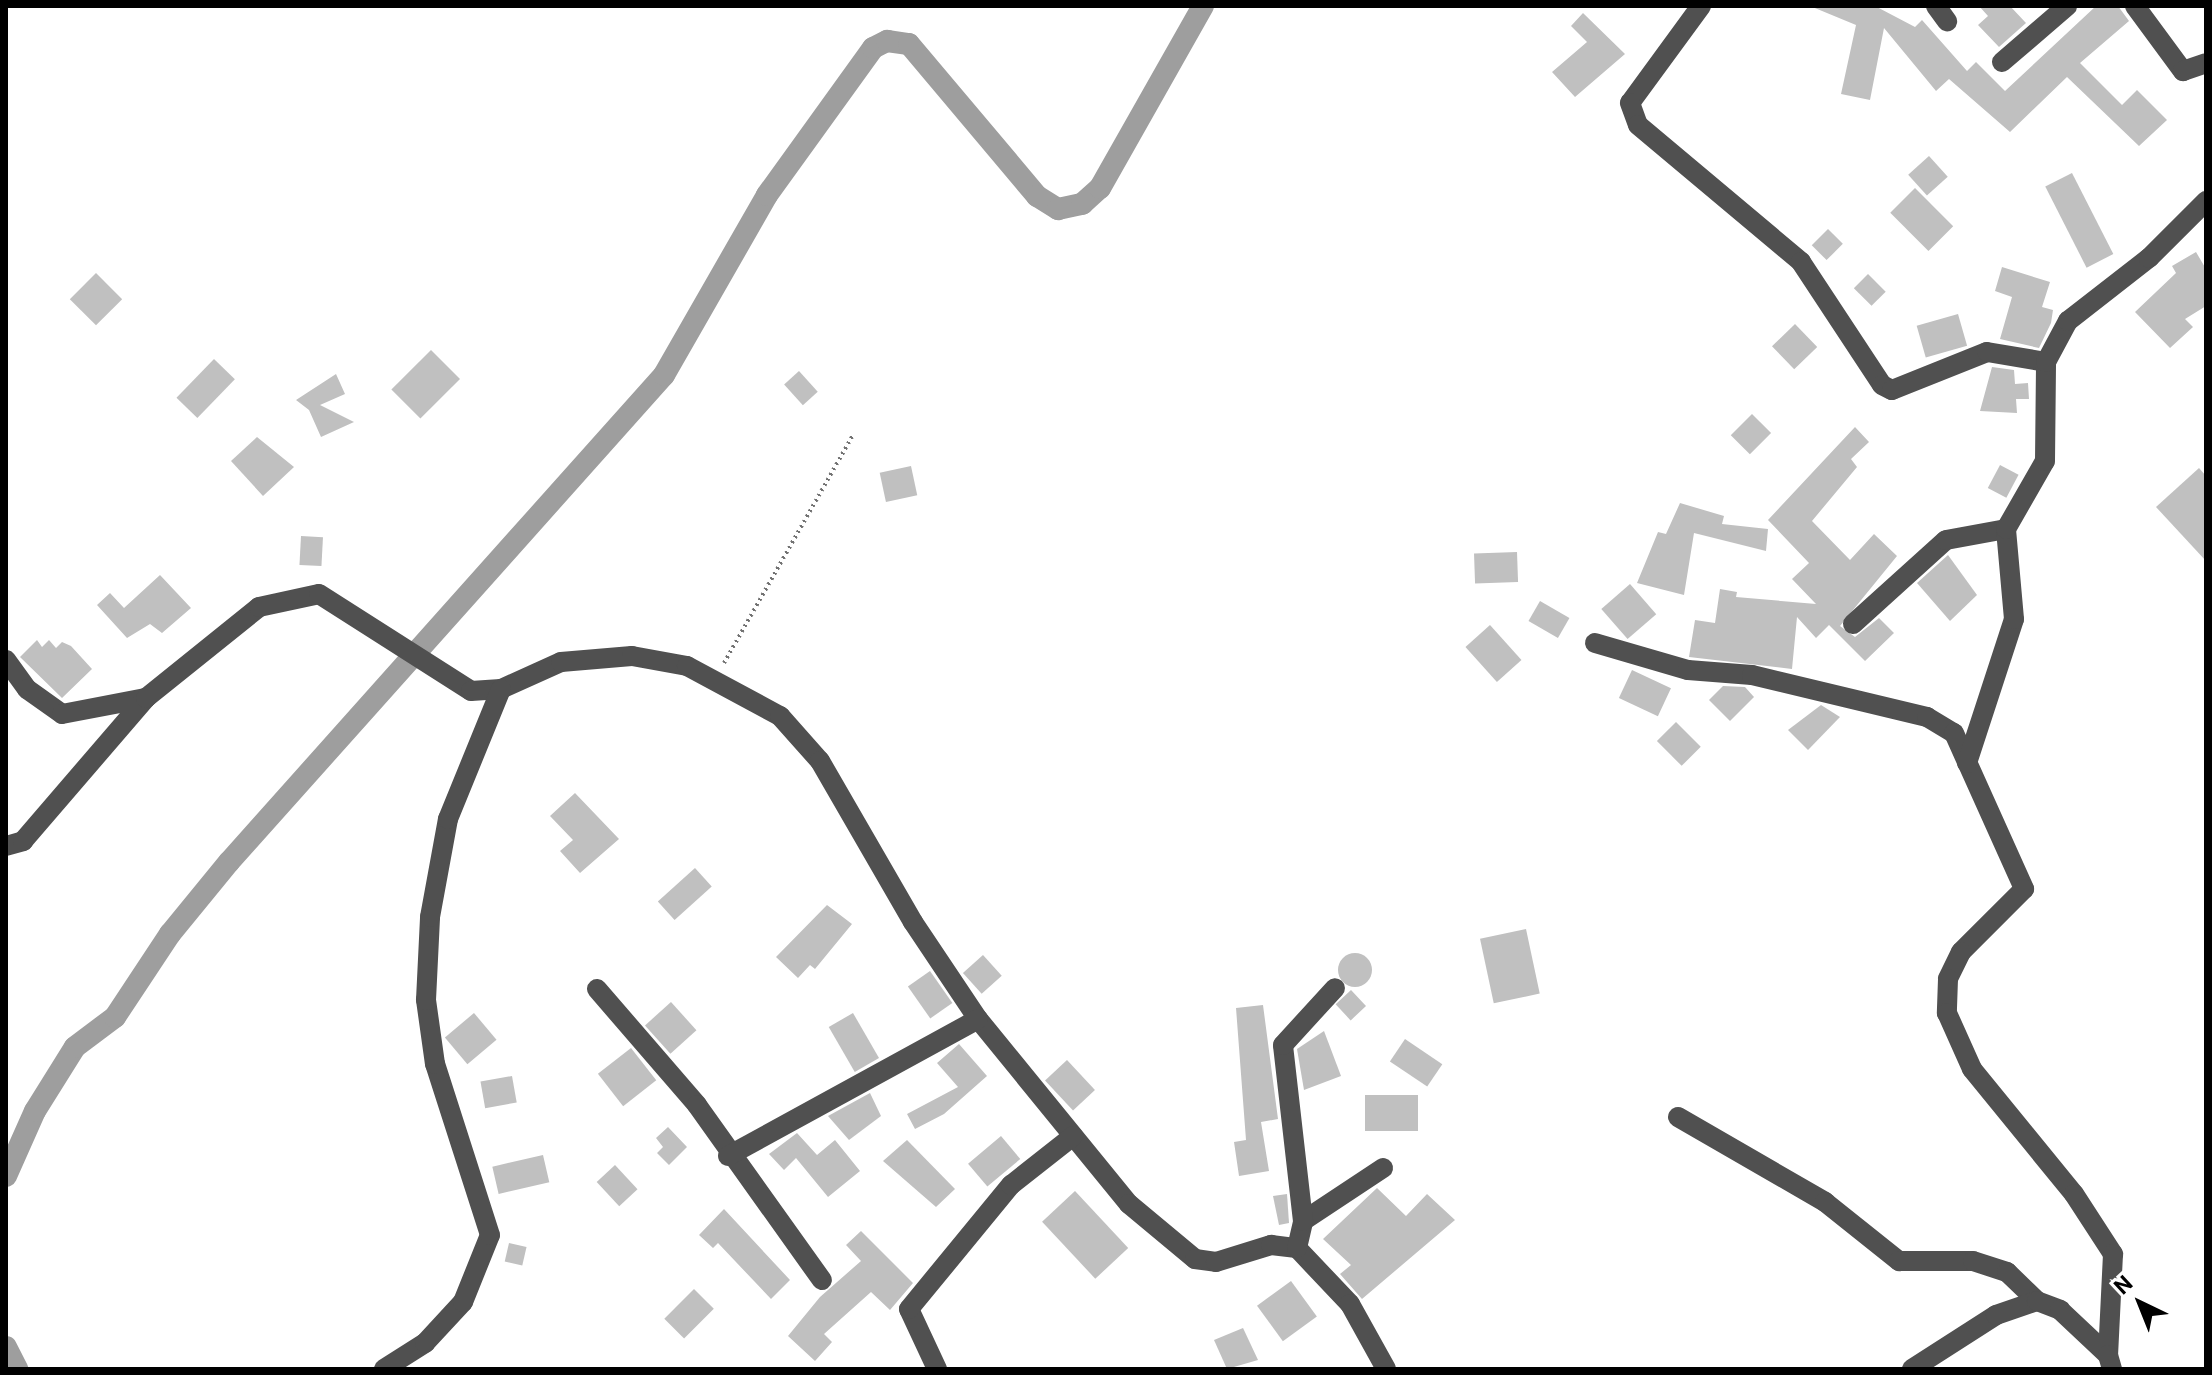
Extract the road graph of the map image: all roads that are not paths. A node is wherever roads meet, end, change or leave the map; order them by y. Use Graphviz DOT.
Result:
graph roads {
  1 [pos="1701,6"];
  2 [pos="2067,6"];
  3 [pos="2135,6"];
  4 [pos="2002,62"];
  5 [pos="2206,63"];
  6 [pos="2206,201"];
  7 [pos="2046,362"];
  8 [pos="2006,529"];
  9 [pos="1853,624"];
  10 [pos="1595,643"];
  11 [pos="6,660"];
  12 [pos="501,689"];
  13 [pos="146,698"];
  14 [pos="1967,763"];
  15 [pos="6,846"];
  16 [pos="1335,988"];
  17 [pos="597,989"];
  18 [pos="978,1019"];
  19 [pos="1678,1117"];
  20 [pos="1073,1136"];
  21 [pos="728,1156"];
  22 [pos="1383,1168"];
  23 [pos="1303,1221"];
  24 [pos="1297,1248"];
  25 [pos="822,1280"];
  26 [pos="2037,1301"];
  27 [pos="2110,1362"];
  28 [pos="384,1369"];
  29 [pos="937,1369"];
  30 [pos="1386,1369"];
  31 [pos="1912,1369"];
  1 -- 7 [label="street"];
  2 -- 4 [label="street"];
  3 -- 5 [label="street"];
  6 -- 7 [label="street"];
  7 -- 8 [label="street"];
  8 -- 9 [label="street"];
  8 -- 14 [label="street"];
  10 -- 14 [label="street"];
  11 -- 13 [label="street"];
  12 -- 13 [label="street"];
  12 -- 18 [label="street"];
  12 -- 28 [label="street"];
  13 -- 15 [label="street"];
  14 -- 27 [label="street"];
  16 -- 23 [label="street"];
  17 -- 21 [label="street"];
  18 -- 20 [label="street"];
  18 -- 21 [label="street"];
  19 -- 26 [label="street"];
  20 -- 24 [label="street"];
  20 -- 29 [label="street"];
  21 -- 25 [label="street"];
  22 -- 23 [label="street"];
  23 -- 24 [label="street"];
  24 -- 30 [label="street"];
  26 -- 27 [label="street"];
  26 -- 31 [label="street"];
}
